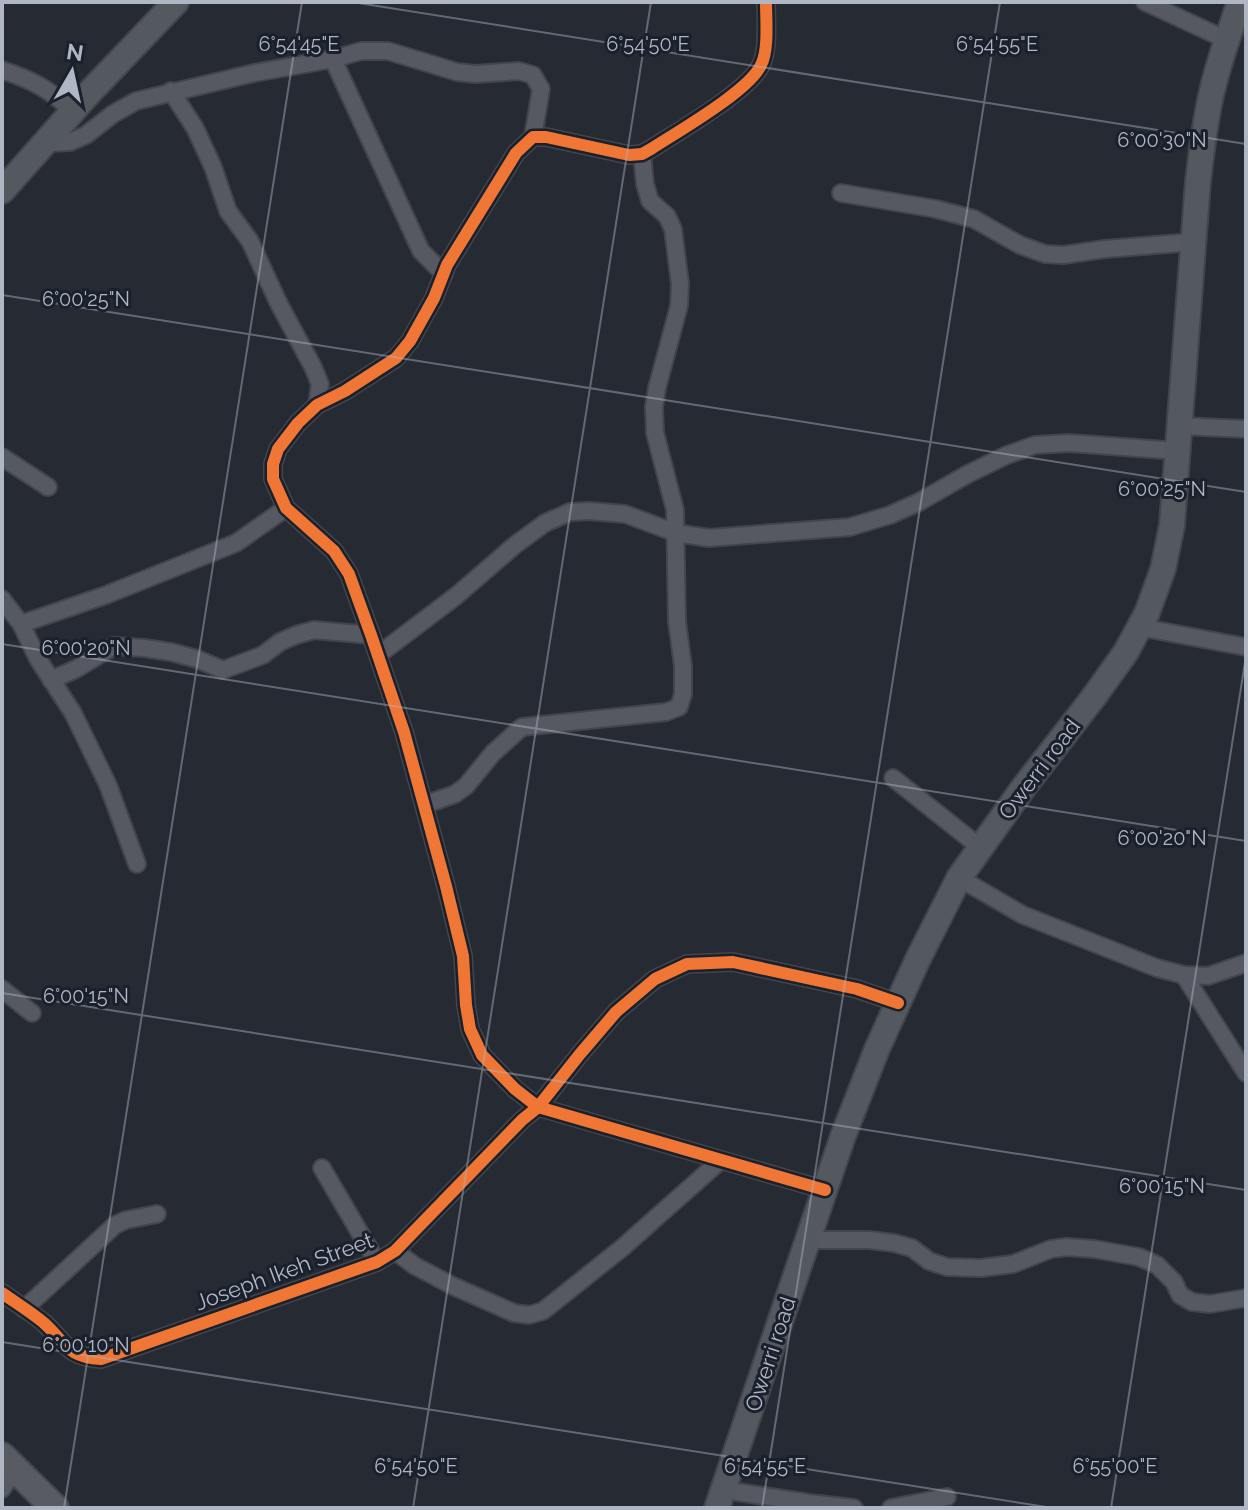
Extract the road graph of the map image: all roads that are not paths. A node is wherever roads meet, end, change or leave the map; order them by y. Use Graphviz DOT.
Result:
graph roads {
  1 [pos="176,2"];
  2 [pos="766,2"];
  3 [pos="1145,2"];
  4 [pos="1240,2"];
  5 [pos="1227,40"];
  6 [pos="333,59"];
  7 [pos="2,70"];
  8 [pos="171,91"];
  9 [pos="73,111"];
  10 [pos="533,137"];
  11 [pos="46,143"];
  12 [pos="642,154"];
  13 [pos="2,191"];
  14 [pos="841,193"];
  15 [pos="1193,242"];
  16 [pos="444,274"];
  17 [pos="317,405"];
  18 [pos="1246,429"];
  19 [pos="1179,439"];
  20 [pos="2,457"];
  21 [pos="48,487"];
  22 [pos="286,508"];
  23 [pos="676,533"];
  24 [pos="2,599"];
  25 [pos="21,624"];
  26 [pos="1139,627"];
  27 [pos="371,635"];
  28 [pos="1246,647"];
  29 [pos="378,655"];
  30 [pos="51,680"];
  31 [pos="893,778"];
  32 [pos="424,805"];
  33 [pos="981,848"];
  34 [pos="137,864"];
  35 [pos="959,878"];
  36 [pos="1246,963"];
  37 [pos="1184,975"];
  38 [pos="2,989"];
  39 [pos="898,1003"];
  40 [pos="32,1013"];
  41 [pos="1246,1073"];
  42 [pos="538,1107"];
  43 [pos="721,1160"];
  44 [pos="322,1168"];
  45 [pos="825,1190"];
  46 [pos="157,1214"];
  47 [pos="808,1240"];
  48 [pos="395,1251"];
  49 [pos="377,1262"];
  50 [pos="2,1293"];
  51 [pos="1246,1298"];
  52 [pos="24,1309"];
  53 [pos="6,1471"];
  54 [pos="947,1497"];
  55 [pos="721,1499"];
  56 [pos="55,1508"];
  57 [pos="854,1508"];
  58 [pos="891,1508"];
  1 -- 9 [label="main road"];
  2 -- 12 [label="street"];
  3 -- 5 [label="street"];
  4 -- 5 [label="main road, Owerri road"];
  5 -- 15 [label="main road, Owerri road"];
  6 -- 8 [label="street"];
  6 -- 10 [label="street"];
  6 -- 16 [label="street"];
  7 -- 9 [label="street"];
  8 -- 11 [label="street"];
  8 -- 17 [label="street"];
  9 -- 11 [label="main road"];
  10 -- 12 [label="street"];
  10 -- 16 [label="street"];
  11 -- 13 [label="main road"];
  12 -- 23 [label="street"];
  14 -- 15 [label="street"];
  15 -- 19 [label="main road, Owerri road"];
  16 -- 17 [label="street"];
  17 -- 22 [label="street"];
  18 -- 19 [label="street"];
  19 -- 23 [label="street"];
  19 -- 26 [label="main road, Owerri road"];
  20 -- 21 [label="street"];
  22 -- 25 [label="street"];
  22 -- 27 [label="street"];
  23 -- 29 [label="street"];
  23 -- 32 [label="street"];
  24 -- 25 [label="street"];
  25 -- 30 [label="street"];
  26 -- 28 [label="street"];
  26 -- 33 [label="main road, Owerri road"];
  27 -- 29 [label="street"];
  27 -- 30 [label="street"];
  29 -- 32 [label="street"];
  30 -- 34 [label="street"];
  31 -- 33 [label="street"];
  32 -- 42 [label="street"];
  33 -- 35 [label="main road, Owerri road"];
  35 -- 37 [label="street"];
  35 -- 39 [label="main road, Owerri road"];
  36 -- 37 [label="street"];
  37 -- 41 [label="street"];
  38 -- 40 [label="street"];
  39 -- 42 [label="street, Joseph Ikeh Street"];
  39 -- 45 [label="main road, Owerri road"];
  42 -- 43 [label="street"];
  42 -- 48 [label="street, Joseph Ikeh Street"];
  43 -- 45 [label="street"];
  43 -- 48 [label="street"];
  44 -- 49 [label="street"];
  45 -- 47 [label="main road, Owerri road"];
  46 -- 52 [label="street"];
  47 -- 51 [label="street"];
  47 -- 55 [label="main road, Owerri road"];
  48 -- 49 [label="street, Joseph Ikeh Street"];
  49 -- 52 [label="street, Joseph Ikeh Street"];
  50 -- 52 [label="street"];
  53 -- 56 [label="main road"];
  54 -- 58 [label="street"];
  55 -- 57 [label="street"];
}
